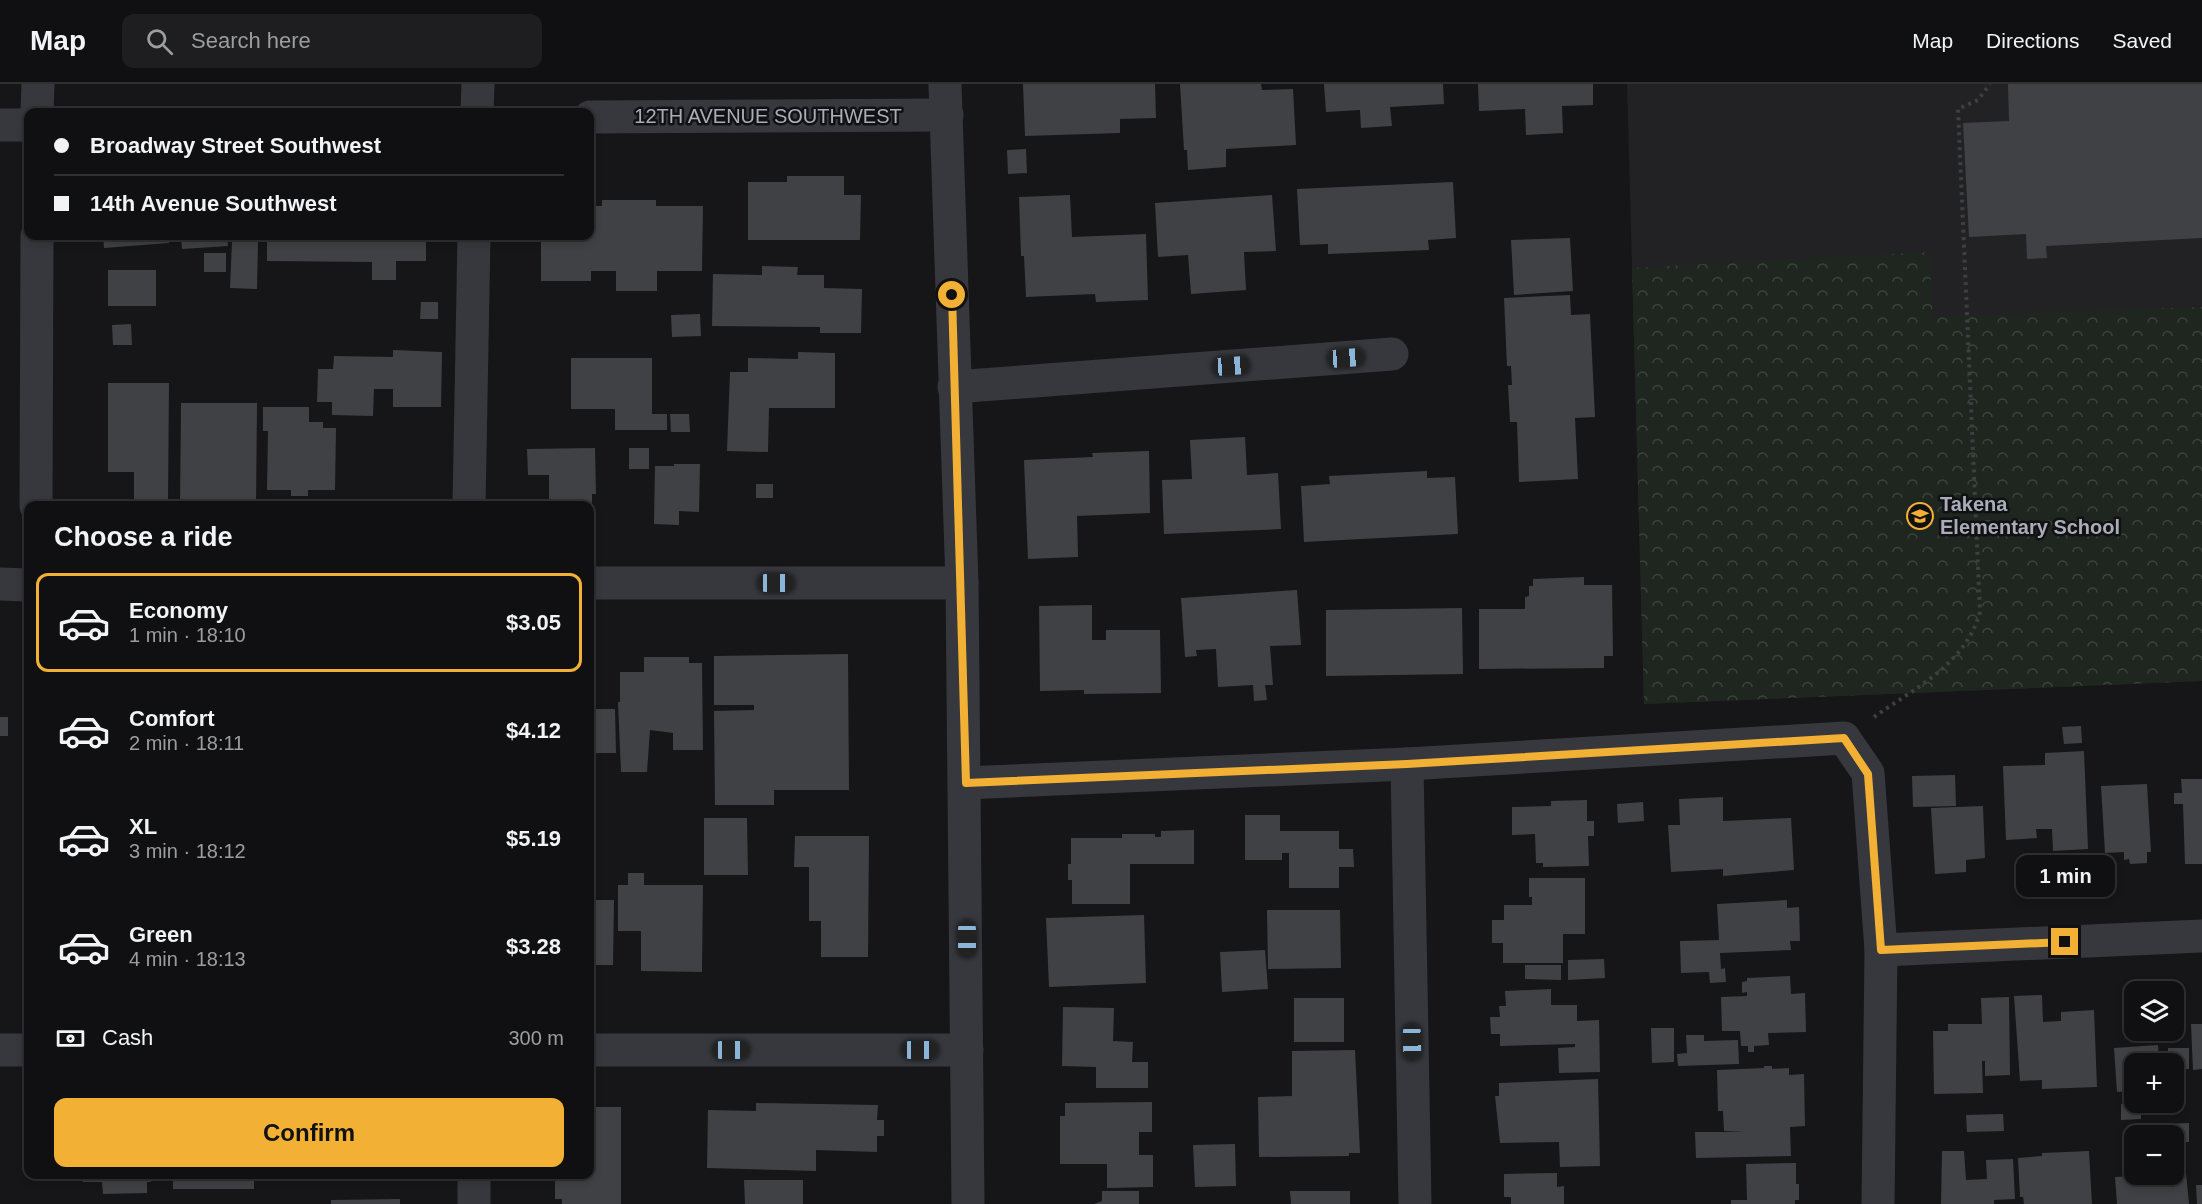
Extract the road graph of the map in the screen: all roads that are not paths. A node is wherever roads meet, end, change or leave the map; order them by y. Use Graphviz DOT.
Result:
graph roads {
  1 [pos="38,84"];
  2 [pos="478,84"];
  3 [pos="946,100"];
  4 [pos="37,108"];
  5 [pos="477,108"];
  6 [pos="594,117"];
  7 [pos="0,125"];
  8 [pos="24,125"];
  9 [pos="37,240"];
  10 [pos="474,240"];
  11 [pos="1392,354"];
  12 [pos="954,387"];
  13 [pos="36,501"];
  14 [pos="469,501"];
  15 [pos="594,583"];
  16 [pos="962,583"];
  17 [pos="0,584"];
  18 [pos="24,585"];
  19 [pos="1407,764"];
  20 [pos="966,783"];
  21 [pos="2202,936"];
  22 [pos="1881,950"];
  23 [pos="0,1050"];
  24 [pos="24,1050"];
  25 [pos="594,1050"];
  26 [pos="967,1050"];
  27 [pos="474,1179"];
  28 [pos="474,1204"];
  29 [pos="968,1204"];
  30 [pos="1415,1204"];
  31 [pos="1878,1204"];
  1 -- 4 [label="street"];
  2 -- 5 [label="street"];
  3 -- 6 [label="street, 12TH AVENUE SOUTHWEST"];
  3 -- 12 [label="street"];
  7 -- 8 [label="street"];
  9 -- 13 [label="street"];
  10 -- 14 [label="street"];
  11 -- 12 [label="street"];
  12 -- 16 [label="street"];
  15 -- 16 [label="street"];
  16 -- 20 [label="street"];
  17 -- 18 [label="street"];
  19 -- 20 [label="street"];
  19 -- 22 [label="street"];
  19 -- 30 [label="street"];
  20 -- 26 [label="street"];
  21 -- 22 [label="street"];
  22 -- 31 [label="street"];
  23 -- 24 [label="street"];
  25 -- 26 [label="street"];
  26 -- 29 [label="street"];
  27 -- 28 [label="street"];
}
